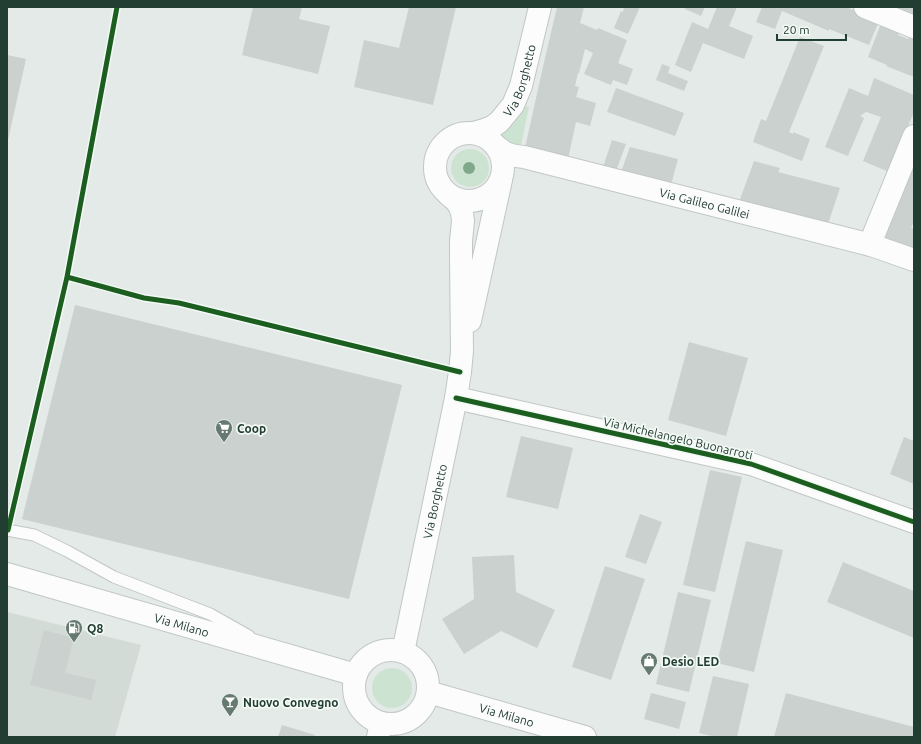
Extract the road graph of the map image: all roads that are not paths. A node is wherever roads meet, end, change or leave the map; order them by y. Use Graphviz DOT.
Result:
graph roads {
  1 [pos="540,7"];
  2 [pos="866,7"];
  3 [pos="914,27"];
  4 [pos="472,132"];
  5 [pos="914,136"];
  6 [pos="496,146"];
  7 [pos="502,177"];
  8 [pos="449,195"];
  9 [pos="871,245"];
  10 [pos="914,260"];
  11 [pos="462,351"];
  12 [pos="456,398"];
  13 [pos="914,522"];
  14 [pos="7,530"];
  15 [pos="7,574"];
  16 [pos="403,652"];
  17 [pos="281,653"];
  18 [pos="356,675"];
  19 [pos="428,692"];
  20 [pos="380,730"];
  21 [pos="585,737"];
  1 -- 4 [label="street, Via Borghetto"];
  2 -- 3 [label="street"];
  4 -- 6 [label="street"];
  4 -- 8 [label="street, Via Borghetto"];
  5 -- 9 [label="street"];
  6 -- 7 [label="street, Via Borghetto"];
  6 -- 9 [label="street, Via Galileo Galilei"];
  7 -- 8 [label="street"];
  7 -- 11 [label="street, Via Borghetto"];
  8 -- 11 [label="street, Via Borghetto"];
  9 -- 10 [label="street, Via Galileo Galilei"];
  11 -- 12 [label="street, Via Borghetto"];
  12 -- 13 [label="street, Via Michelangelo Buonarroti"];
  12 -- 16 [label="street, Via Borghetto"];
  14 -- 17 [label="lane"];
  15 -- 17 [label="street, Via Milano"];
  16 -- 18 [label="street"];
  16 -- 19 [label="street"];
  17 -- 18 [label="street, Via Milano"];
  18 -- 20 [label="street"];
  19 -- 20 [label="street"];
  19 -- 21 [label="street, Via Milano"];
}
